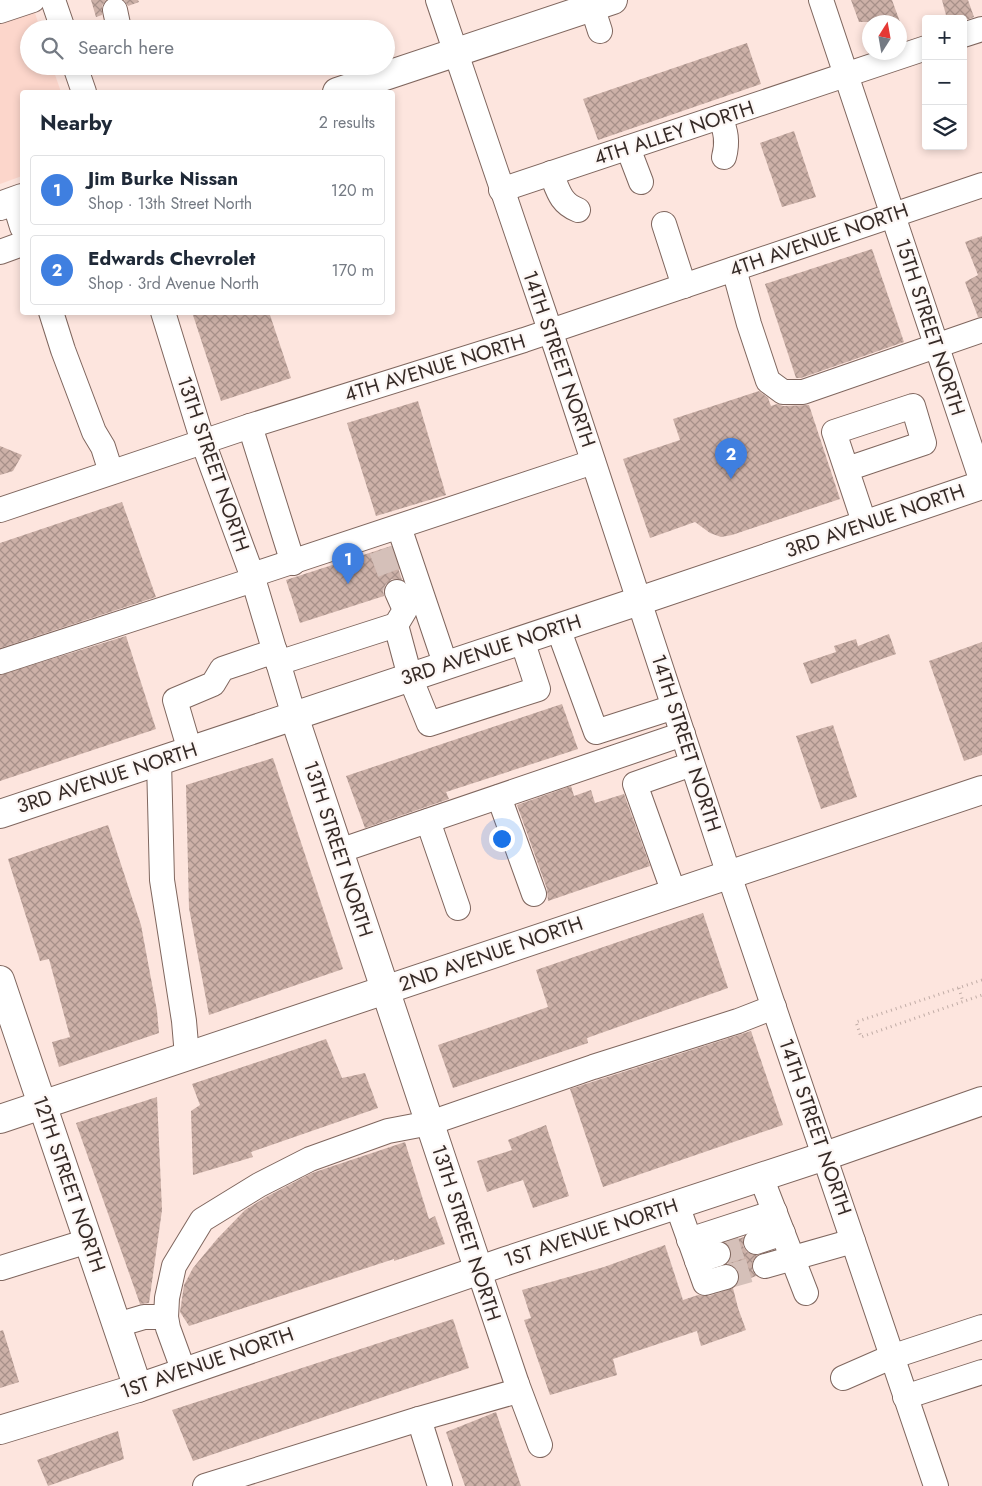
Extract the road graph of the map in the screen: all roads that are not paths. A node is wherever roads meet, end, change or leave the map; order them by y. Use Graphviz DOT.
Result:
graph roads {
  1 [pos="33,0"];
  2 [pos="53,0"];
  3 [pos="438,0"];
  4 [pos="821,0"];
  5 [pos="599,10"];
  6 [pos="0,11"];
  7 [pos="60,20"];
  8 [pos="982,29"];
  9 [pos="967,34"];
  10 [pos="922,49"];
  11 [pos="456,53"];
  12 [pos="395,73"];
  13 [pos="81,75"];
  14 [pos="389,75"];
  15 [pos="846,76"];
  16 [pos="84,90"];
  17 [pos="343,90"];
  18 [pos="720,117"];
  19 [pos="628,148"];
  20 [pos="724,156"];
  21 [pos="551,173"];
  22 [pos="641,182"];
  23 [pos="982,185"];
  24 [pos="501,190"];
  25 [pos="12,202"];
  26 [pos="578,210"];
  27 [pos="893,215"];
  28 [pos="20,222"];
  29 [pos="664,224"];
  30 [pos="20,245"];
  31 [pos="0,252"];
  32 [pos="734,269"];
  33 [pos="684,286"];
  34 [pos="52,315"];
  35 [pos="164,315"];
  36 [pos="982,330"];
  37 [pos="550,331"];
  38 [pos="936,345"];
  39 [pos="250,426"];
  40 [pos="203,442"];
  41 [pos="593,462"];
  42 [pos="847,469"];
  43 [pos="111,472"];
  44 [pos="982,483"];
  45 [pos="0,510"];
  46 [pos="865,525"];
  47 [pos="399,527"];
  48 [pos="293,563"];
  49 [pos="253,578"];
  50 [pos="397,592"];
  51 [pos="639,601"];
  52 [pos="396,625"];
  53 [pos="558,628"];
  54 [pos="522,640"];
  55 [pos="276,657"];
  56 [pos="0,662"];
  57 [pos="446,666"];
  58 [pos="410,677"];
  59 [pos="674,707"];
  60 [pos="294,716"];
  61 [pos="683,734"];
  62 [pos="190,750"];
  63 [pos="159,761"];
  64 [pos="692,764"];
  65 [pos="982,790"];
  66 [pos="499,797"];
  67 [pos="0,814"];
  68 [pos="428,821"];
  69 [pos="339,851"];
  70 [pos="729,874"];
  71 [pos="674,893"];
  72 [pos="534,894"];
  73 [pos="458,908"];
  74 [pos="0,980"];
  75 [pos="385,990"];
  76 [pos="774,1007"];
  77 [pos="187,1056"];
  78 [pos="982,1101"];
  79 [pos="42,1105"];
  80 [pos="0,1119"];
  81 [pos="430,1123"];
  82 [pos="825,1156"];
  83 [pos="761,1177"];
  84 [pos="677,1205"];
  85 [pos="779,1223"];
  86 [pos="88,1240"];
  87 [pos="688,1240"];
  88 [pos="756,1242"];
  89 [pos="853,1242"];
  90 [pos="793,1258"];
  91 [pos="765,1266"];
  92 [pos="1,1268"];
  93 [pos="479,1271"];
  94 [pos="726,1277"];
  95 [pos="806,1293"];
  96 [pos="166,1317"];
  97 [pos="117,1325"];
  98 [pos="982,1327"];
  99 [pos="891,1357"];
  100 [pos="184,1372"];
  101 [pos="982,1372"];
  102 [pos="843,1378"];
  103 [pos="517,1384"];
  104 [pos="138,1388"];
  105 [pos="905,1397"];
  106 [pos="419,1419"];
  107 [pos="0,1430"];
  108 [pos="540,1445"];
  109 [pos="205,1486"];
  110 [pos="440,1486"];
  111 [pos="936,1486"];
  1 -- 6 [label="street"];
  2 -- 7 [label="street"];
  3 -- 11 [label="street, 14TH STREET NORTH"];
  4 -- 15 [label="street, 15TH STREET NORTH"];
  5 -- 11 [label="main road"];
  8 -- 9 [label="street"];
  10 -- 15 [label="street, 4TH ALLEY NORTH"];
  11 -- 12 [label="main road"];
  11 -- 24 [label="street, 14TH STREET NORTH"];
  13 -- 16 [label="street"];
  14 -- 17 [label="main road"];
  15 -- 18 [label="street, 4TH ALLEY NORTH"];
  15 -- 27 [label="street, 15TH STREET NORTH"];
  18 -- 19 [label="street, 4TH ALLEY NORTH"];
  18 -- 20 [label="street"];
  19 -- 21 [label="street, 4TH ALLEY NORTH"];
  19 -- 22 [label="street"];
  21 -- 24 [label="street, 4TH ALLEY NORTH"];
  21 -- 26 [label="street"];
  23 -- 27 [label="street, 4TH AVENUE NORTH"];
  24 -- 37 [label="street, 14TH STREET NORTH"];
  25 -- 28 [label="street"];
  27 -- 32 [label="street, 4TH AVENUE NORTH"];
  27 -- 38 [label="street, 15TH STREET NORTH"];
  29 -- 33 [label="street"];
  30 -- 31 [label="street"];
  32 -- 33 [label="street, 4TH AVENUE NORTH"];
  32 -- 38 [label="street"];
  33 -- 37 [label="street, 4TH AVENUE NORTH"];
  34 -- 43 [label="street"];
  35 -- 40 [label="street, 13TH STREET NORTH"];
  36 -- 38 [label="street"];
  37 -- 39 [label="street, 4TH AVENUE NORTH"];
  37 -- 41 [label="street, 14TH STREET NORTH"];
  38 -- 44 [label="street, 15TH STREET NORTH"];
  39 -- 40 [label="street, 4TH AVENUE NORTH"];
  39 -- 48 [label="street"];
  40 -- 43 [label="street, 4TH AVENUE NORTH"];
  40 -- 49 [label="street, 13TH STREET NORTH"];
  41 -- 47 [label="street"];
  41 -- 51 [label="street, 14TH STREET NORTH"];
  42 -- 46 [label="street"];
  43 -- 45 [label="street, 4TH AVENUE NORTH"];
  44 -- 46 [label="main road, 3RD AVENUE NORTH"];
  46 -- 51 [label="main road, 3RD AVENUE NORTH"];
  47 -- 48 [label="street"];
  47 -- 57 [label="street"];
  48 -- 49 [label="street"];
  49 -- 55 [label="street, 13TH STREET NORTH"];
  49 -- 56 [label="street"];
  50 -- 52 [label="street"];
  51 -- 53 [label="main road, 3RD AVENUE NORTH"];
  51 -- 59 [label="street, 14TH STREET NORTH"];
  52 -- 55 [label="street"];
  52 -- 58 [label="street"];
  53 -- 54 [label="main road, 3RD AVENUE NORTH"];
  53 -- 59 [label="street"];
  54 -- 57 [label="main road, 3RD AVENUE NORTH"];
  54 -- 58 [label="street"];
  55 -- 60 [label="street, 13TH STREET NORTH"];
  55 -- 62 [label="street"];
  57 -- 58 [label="main road, 3RD AVENUE NORTH"];
  58 -- 60 [label="main road, 3RD AVENUE NORTH"];
  59 -- 61 [label="street, 14TH STREET NORTH"];
  60 -- 62 [label="main road, 3RD AVENUE NORTH"];
  60 -- 69 [label="main road, 13TH STREET NORTH"];
  61 -- 64 [label="street, 14TH STREET NORTH"];
  61 -- 66 [label="street"];
  62 -- 63 [label="main road, 3RD AVENUE NORTH"];
  63 -- 67 [label="main road, 3RD AVENUE NORTH"];
  63 -- 77 [label="street"];
  64 -- 70 [label="street, 14TH STREET NORTH"];
  64 -- 71 [label="street"];
  65 -- 70 [label="main road, 2ND AVENUE NORTH"];
  66 -- 68 [label="street"];
  66 -- 72 [label="street"];
  68 -- 69 [label="street"];
  68 -- 73 [label="street"];
  69 -- 75 [label="main road, 13TH STREET NORTH"];
  70 -- 71 [label="main road, 2ND AVENUE NORTH"];
  70 -- 76 [label="street, 14TH STREET NORTH"];
  71 -- 75 [label="main road, 2ND AVENUE NORTH"];
  74 -- 79 [label="main road, 12TH STREET NORTH"];
  75 -- 77 [label="main road, 2ND AVENUE NORTH"];
  75 -- 81 [label="main road, 13TH STREET NORTH"];
  76 -- 81 [label="street"];
  76 -- 82 [label="street, 14TH STREET NORTH"];
  77 -- 79 [label="main road, 2ND AVENUE NORTH"];
  78 -- 82 [label="main road, 1ST AVENUE NORTH"];
  79 -- 80 [label="main road, 2ND AVENUE NORTH"];
  79 -- 86 [label="main road, 12TH STREET NORTH"];
  81 -- 93 [label="main road, 13TH STREET NORTH"];
  81 -- 96 [label="street"];
  82 -- 83 [label="main road, 1ST AVENUE NORTH"];
  82 -- 89 [label="street, 14TH STREET NORTH"];
  83 -- 84 [label="main road, 1ST AVENUE NORTH"];
  83 -- 85 [label="street"];
  84 -- 87 [label="street"];
  84 -- 93 [label="main road, 1ST AVENUE NORTH"];
  85 -- 87 [label="street"];
  85 -- 88 [label="street"];
  85 -- 90 [label="street"];
  86 -- 92 [label="street"];
  86 -- 97 [label="main road, 12TH STREET NORTH"];
  87 -- 94 [label="street"];
  89 -- 90 [label="street"];
  89 -- 99 [label="street, 14TH STREET NORTH"];
  90 -- 91 [label="street"];
  90 -- 95 [label="street"];
  93 -- 100 [label="main road, 1ST AVENUE NORTH"];
  93 -- 103 [label="street, 13TH STREET NORTH"];
  96 -- 97 [label="street"];
  96 -- 100 [label="street"];
  97 -- 104 [label="main road, 12TH STREET NORTH"];
  98 -- 99 [label="street"];
  99 -- 102 [label="street"];
  99 -- 105 [label="street, 14TH STREET NORTH"];
  100 -- 104 [label="main road, 1ST AVENUE NORTH"];
  101 -- 105 [label="street"];
  103 -- 106 [label="street"];
  103 -- 108 [label="street, 13TH STREET NORTH"];
  104 -- 107 [label="main road, 1ST AVENUE NORTH"];
  105 -- 111 [label="street, 14TH STREET NORTH"];
  106 -- 109 [label="street"];
  106 -- 110 [label="street"];
}
